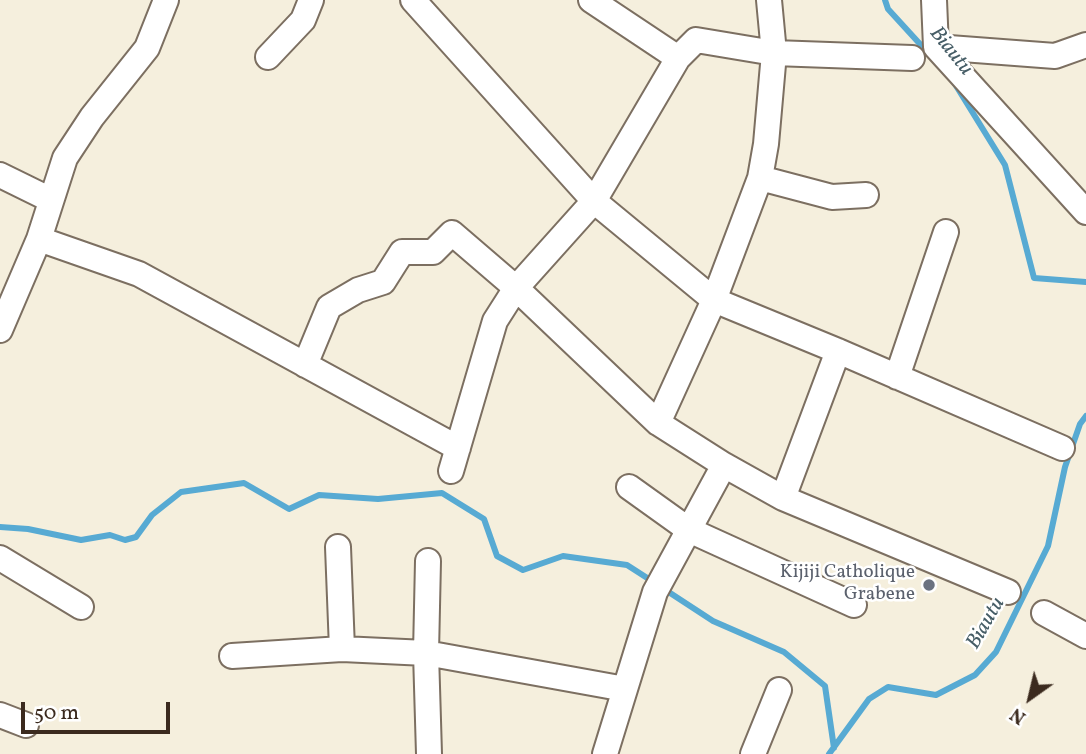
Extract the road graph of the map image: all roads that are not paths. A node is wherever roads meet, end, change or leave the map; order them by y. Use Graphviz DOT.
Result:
graph roads {
  1 [pos="166,0"];
  2 [pos="312,0"];
  3 [pos="413,0"];
  4 [pos="591,0"];
  5 [pos="769,0"];
  6 [pos="934,0"];
  7 [pos="1086,45"];
  8 [pos="936,47"];
  9 [pos="774,53"];
  10 [pos="268,57"];
  11 [pos="678,58"];
  12 [pos="912,58"];
  13 [pos="0,175"];
  14 [pos="760,178"];
  15 [pos="866,195"];
  16 [pos="51,200"];
  17 [pos="594,201"];
  18 [pos="1086,212"];
  19 [pos="946,232"];
  20 [pos="39,239"];
  21 [pos="516,288"];
  22 [pos="714,300"];
  23 [pos="0,330"];
  24 [pos="838,351"];
  25 [pos="305,365"];
  26 [pos="897,377"];
  27 [pos="658,424"];
  28 [pos="1062,448"];
  29 [pos="724,466"];
  30 [pos="629,487"];
  31 [pos="783,498"];
  32 [pos="688,530"];
  33 [pos="338,547"];
  34 [pos="0,558"];
  35 [pos="428,561"];
  36 [pos="1008,592"];
  37 [pos="854,605"];
  38 [pos="81,607"];
  39 [pos="1044,613"];
  40 [pos="1086,636"];
  41 [pos="342,649"];
  42 [pos="426,653"];
  43 [pos="232,656"];
  44 [pos="625,689"];
  45 [pos="779,690"];
  46 [pos="0,715"];
  47 [pos="26,725"];
  48 [pos="429,754"];
  49 [pos="605,754"];
  50 [pos="753,754"];
  1 -- 16 [label="street"];
  2 -- 10 [label="street"];
  3 -- 17 [label="street"];
  4 -- 11 [label="street"];
  5 -- 9 [label="street"];
  6 -- 8 [label="street"];
  7 -- 8 [label="street"];
  8 -- 18 [label="street"];
  9 -- 11 [label="street"];
  9 -- 12 [label="street"];
  9 -- 14 [label="street"];
  11 -- 17 [label="street"];
  13 -- 16 [label="street"];
  14 -- 15 [label="street"];
  14 -- 22 [label="street"];
  16 -- 20 [label="street"];
  17 -- 21 [label="street"];
  17 -- 22 [label="street"];
  19 -- 26 [label="street"];
  20 -- 23 [label="street"];
  20 -- 25 [label="street"];
  21 -- 25 [label="street"];
  21 -- 25 [label="street"];
  21 -- 27 [label="street"];
  22 -- 24 [label="street"];
  22 -- 27 [label="street"];
  24 -- 26 [label="street"];
  24 -- 31 [label="street"];
  26 -- 28 [label="street"];
  27 -- 29 [label="street"];
  29 -- 31 [label="street"];
  29 -- 32 [label="street"];
  30 -- 32 [label="street"];
  31 -- 36 [label="street"];
  32 -- 37 [label="street"];
  32 -- 44 [label="street"];
  33 -- 41 [label="street"];
  34 -- 38 [label="street"];
  35 -- 42 [label="street"];
  39 -- 40 [label="street"];
  41 -- 42 [label="street"];
  41 -- 43 [label="street"];
  42 -- 44 [label="street"];
  42 -- 48 [label="street"];
  44 -- 49 [label="street"];
  45 -- 50 [label="street"];
  46 -- 47 [label="street"];
}
